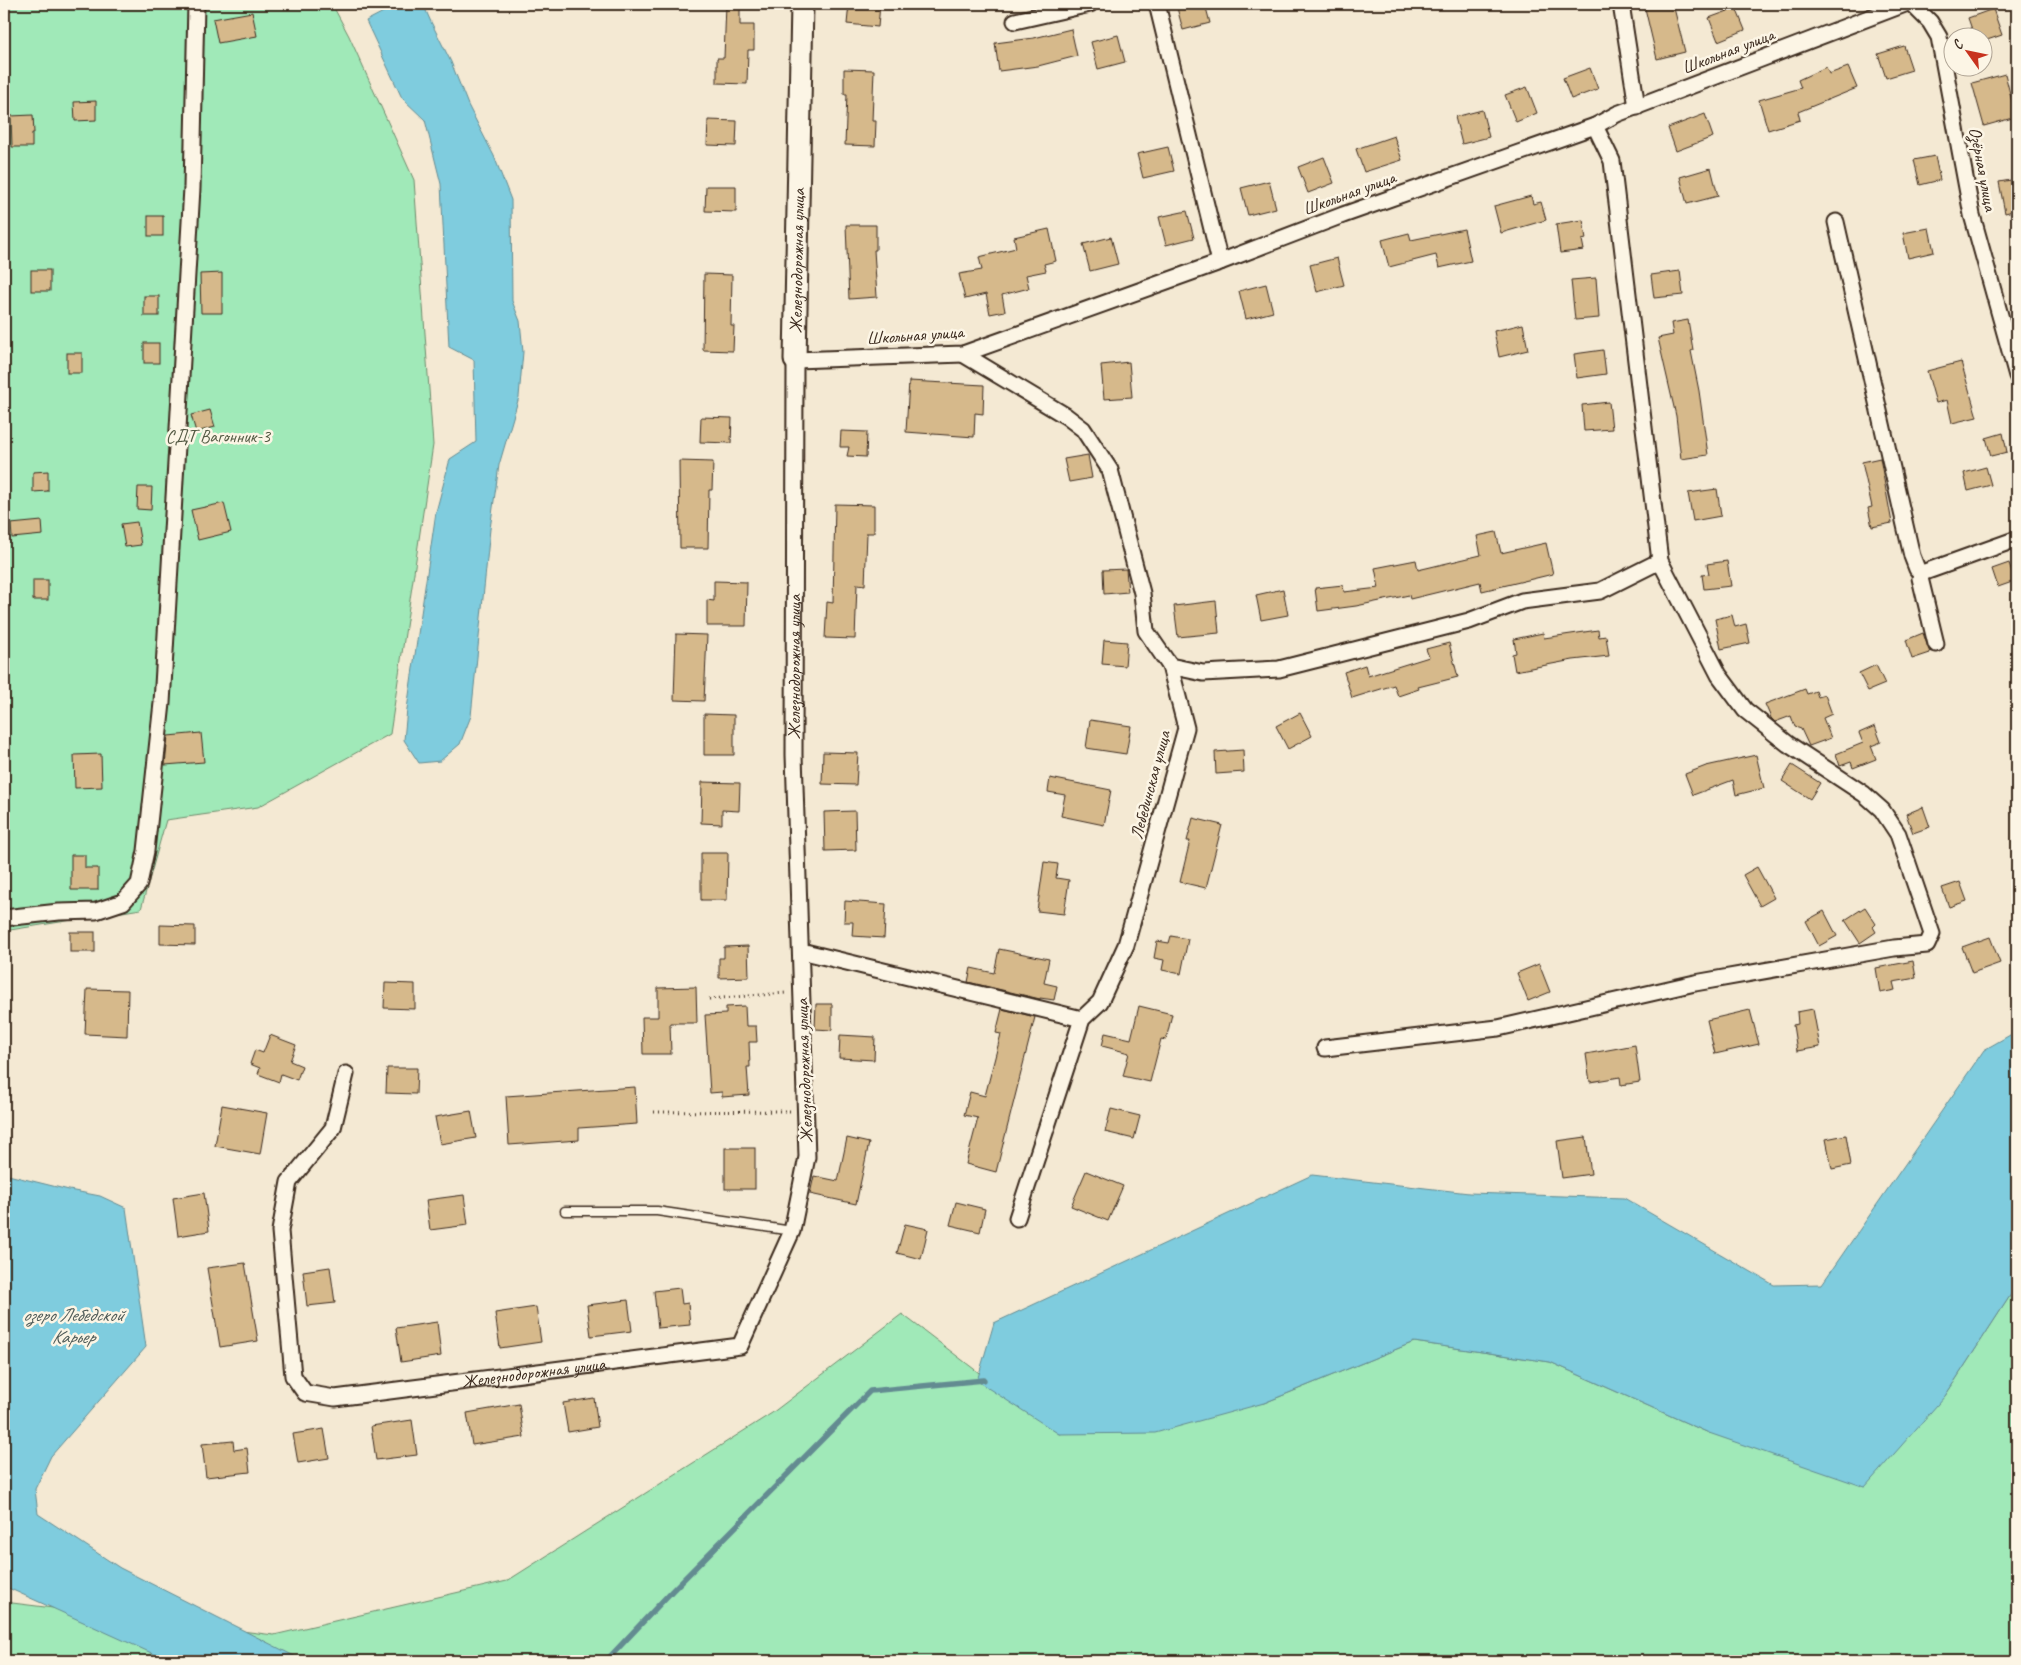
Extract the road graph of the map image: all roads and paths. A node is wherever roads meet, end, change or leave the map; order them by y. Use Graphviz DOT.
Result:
graph roads {
  1 [pos="196,4"];
  2 [pos="802,4"];
  3 [pos="1090,4"];
  4 [pos="1157,4"];
  5 [pos="1621,4"];
  6 [pos="1905,4"];
  7 [pos="1912,4"];
  8 [pos="1015,21"];
  9 [pos="1637,107"];
  10 [pos="1595,126"];
  11 [pos="1836,222"];
  12 [pos="1220,262"];
  13 [pos="963,354"];
  14 [pos="795,360"];
  15 [pos="2017,376"];
  16 [pos="2017,539"];
  17 [pos="1660,561"];
  18 [pos="1922,573"];
  19 [pos="1936,644"];
  20 [pos="1170,666"];
  21 [pos="4,918"];
  22 [pos="801,952"];
  23 [pos="802,992"];
  24 [pos="709,998"];
  25 [pos="1082,1019"];
  26 [pos="1325,1048"];
  27 [pos="346,1074"];
  28 [pos="805,1111"];
  29 [pos="654,1112"];
  30 [pos="564,1211"];
  31 [pos="1017,1218"];
  32 [pos="792,1231"];
  1 -- 21 [label="street"];
  2 -- 14 [label="street, Железнодорожная улица"];
  3 -- 8 [label="street"];
  4 -- 12 [label="street"];
  5 -- 9 [label="street"];
  6 -- 9 [label="street, Школьная улица"];
  7 -- 15 [label="street, Озёрная улица"];
  9 -- 10 [label="street, Школьная улица"];
  10 -- 12 [label="street, Школьная улица"];
  10 -- 17 [label="street"];
  11 -- 18 [label="street"];
  12 -- 13 [label="street, Школьная улица"];
  13 -- 14 [label="street, Школьная улица"];
  13 -- 20 [label="street, Лебединская улица"];
  14 -- 22 [label="street, Железнодорожная улица"];
  16 -- 18 [label="street"];
  17 -- 20 [label="street"];
  17 -- 26 [label="street"];
  18 -- 19 [label="street"];
  20 -- 25 [label="street, Лебединская улица"];
  22 -- 23 [label="street, Железнодорожная улица"];
  22 -- 25 [label="street"];
  23 -- 24 [label="path"];
  23 -- 28 [label="street, Железнодорожная улица"];
  25 -- 31 [label="street, Лебединская улица"];
  27 -- 32 [label="street, Железнодорожная улица"];
  28 -- 29 [label="path"];
  28 -- 32 [label="street, Железнодорожная улица"];
  30 -- 32 [label="lane"];
}
